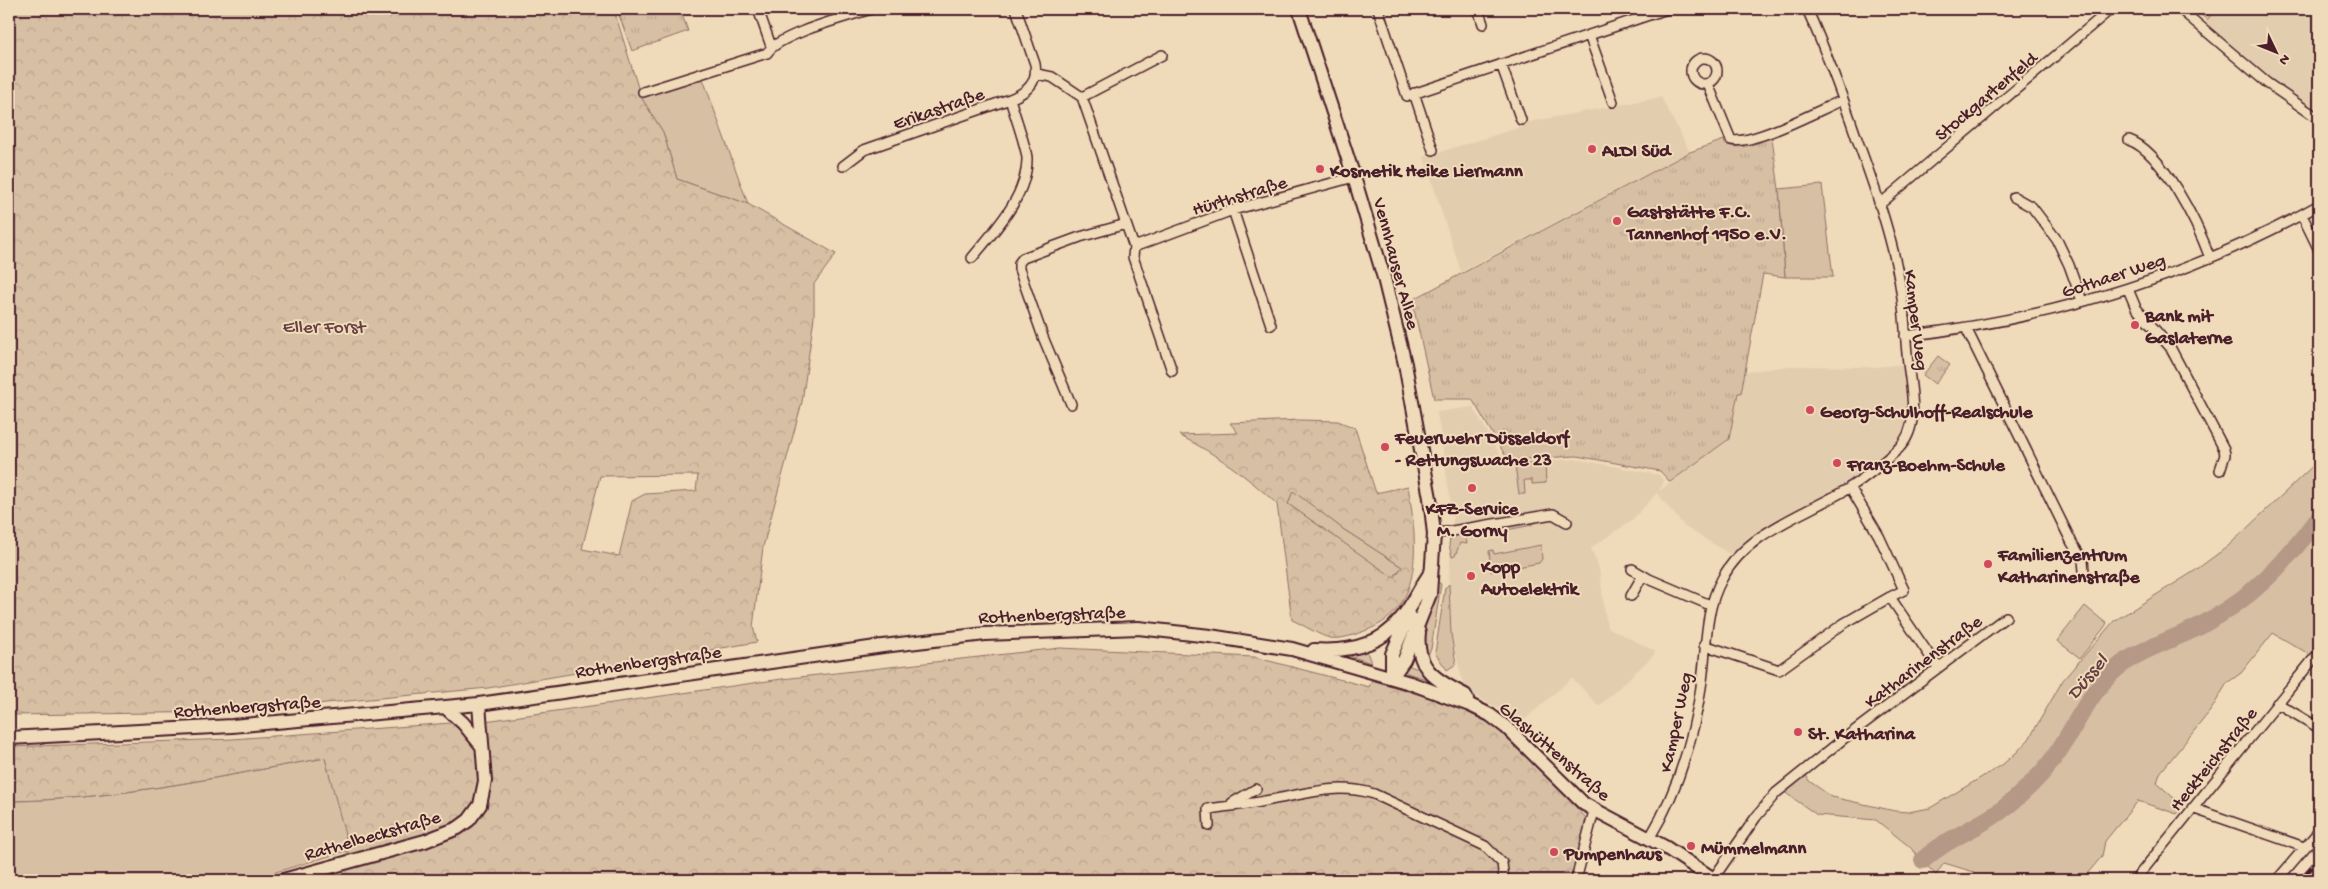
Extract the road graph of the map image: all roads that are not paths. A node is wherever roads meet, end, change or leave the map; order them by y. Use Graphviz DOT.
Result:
graph roads {
  1 [pos="758,9"];
  2 [pos="871,9"];
  3 [pos="1016,9"];
  4 [pos="1299,9"];
  5 [pos="1378,9"];
  6 [pos="1478,9"];
  7 [pos="1667,9"];
  8 [pos="1807,9"];
  9 [pos="2110,9"];
  10 [pos="2180,9"];
  11 [pos="1483,24"];
  12 [pos="1589,35"];
  13 [pos="771,46"];
  14 [pos="1162,55"];
  15 [pos="1501,64"];
  16 [pos="1037,74"];
  17 [pos="1708,84"];
  18 [pos="643,92"];
  19 [pos="1414,93"];
  20 [pos="1082,97"];
  21 [pos="1010,99"];
  22 [pos="1843,100"];
  23 [pos="1613,102"];
  24 [pos="2319,119"];
  25 [pos="1521,120"];
  26 [pos="2129,140"];
  27 [pos="1433,150"];
  28 [pos="843,166"];
  29 [pos="1354,177"];
  30 [pos="2014,197"];
  31 [pos="1879,205"];
  32 [pos="2319,205"];
  33 [pos="1233,210"];
  34 [pos="2302,215"];
  35 [pos="1126,224"];
  36 [pos="1134,247"];
  37 [pos="2319,250"];
  38 [pos="972,258"];
  39 [pos="2210,258"];
  40 [pos="2128,289"];
  41 [pos="2082,301"];
  42 [pos="1271,325"];
  43 [pos="1966,328"];
  44 [pos="1905,336"];
  45 [pos="1172,371"];
  46 [pos="1072,404"];
  47 [pos="2220,470"];
  48 [pos="1850,487"];
  49 [pos="1567,522"];
  50 [pos="1434,534"];
  51 [pos="1632,569"];
  52 [pos="2084,571"];
  53 [pos="1430,572"];
  54 [pos="1643,575"];
  55 [pos="1631,596"];
  56 [pos="1890,597"];
  57 [pos="1710,605"];
  58 [pos="2006,617"];
  59 [pos="1420,619"];
  60 [pos="1367,644"];
  61 [pos="1704,645"];
  62 [pos="1292,649"];
  63 [pos="2316,657"];
  64 [pos="1938,668"];
  65 [pos="1392,677"];
  66 [pos="2277,703"];
  67 [pos="478,704"];
  68 [pos="1470,705"];
  69 [pos="445,708"];
  70 [pos="2319,728"];
  71 [pos="9,738"];
  72 [pos="481,746"];
  73 [pos="1256,789"];
  74 [pos="1227,806"];
  75 [pos="2192,808"];
  76 [pos="1594,810"];
  77 [pos="1209,826"];
  78 [pos="2319,831"];
  79 [pos="1648,839"];
  80 [pos="2304,847"];
  81 [pos="283,880"];
  82 [pos="1504,880"];
  83 [pos="1576,880"];
  84 [pos="1714,880"];
  85 [pos="2135,880"];
  86 [pos="2277,880"];
  1 -- 13 [label="street"];
  2 -- 13 [label="street"];
  3 -- 16 [label="street"];
  4 -- 29 [label="main road, Vennhauser Allee"];
  5 -- 19 [label="street"];
  6 -- 11 [label="street"];
  7 -- 12 [label="street"];
  8 -- 22 [label="street, Kamper Weg"];
  9 -- 31 [label="street, Stockgartenfeld"];
  10 -- 24 [label="street"];
  12 -- 15 [label="street"];
  12 -- 23 [label="street"];
  13 -- 18 [label="street"];
  14 -- 20 [label="street"];
  15 -- 19 [label="street"];
  15 -- 25 [label="street"];
  16 -- 20 [label="street"];
  16 -- 21 [label="street, Erikastraße"];
  17 -- 22 [label="street"];
  19 -- 27 [label="street"];
  20 -- 35 [label="street"];
  21 -- 28 [label="street, Erikastraße"];
  21 -- 38 [label="street"];
  22 -- 31 [label="street, Kamper Weg"];
  26 -- 39 [label="street"];
  29 -- 33 [label="street, Hürthstraße"];
  29 -- 50 [label="main road, Vennhauser Allee"];
  30 -- 41 [label="street"];
  31 -- 44 [label="street, Kamper Weg"];
  32 -- 34 [label="street, Gothaer Weg"];
  33 -- 36 [label="street, Hürthstraße"];
  33 -- 42 [label="street"];
  34 -- 37 [label="street"];
  34 -- 39 [label="street, Gothaer Weg"];
  35 -- 36 [label="street"];
  35 -- 46 [label="street"];
  36 -- 45 [label="street"];
  39 -- 40 [label="street, Gothaer Weg"];
  40 -- 41 [label="street, Gothaer Weg"];
  40 -- 47 [label="street"];
  41 -- 43 [label="street, Gothaer Weg"];
  43 -- 44 [label="street, Gothaer Weg"];
  43 -- 52 [label="street"];
  44 -- 48 [label="street, Kamper Weg"];
  48 -- 56 [label="street"];
  48 -- 57 [label="street, Kamper Weg"];
  49 -- 50 [label="street"];
  50 -- 53 [label="main road, Vennhauser Allee"];
  51 -- 54 [label="street"];
  53 -- 59 [label="main road, Vennhauser Allee"];
  53 -- 60 [label="main road, Vennhauser Allee"];
  53 -- 65 [label="main road, Vennhauser Allee"];
  54 -- 55 [label="street"];
  54 -- 57 [label="street"];
  56 -- 61 [label="street"];
  56 -- 64 [label="street"];
  57 -- 61 [label="street, Kamper Weg"];
  58 -- 64 [label="street, Katharinenstraße"];
  59 -- 65 [label="main road, Vennhauser Allee"];
  59 -- 68 [label="main road"];
  60 -- 62 [label="main road, Rothenbergstraße"];
  61 -- 79 [label="street, Kamper Weg"];
  62 -- 65 [label="main road, Rothenbergstraße"];
  62 -- 67 [label="main road, Rothenbergstraße"];
  63 -- 66 [label="street, Heckteichstraße"];
  64 -- 84 [label="street, Katharinenstraße"];
  65 -- 68 [label="main road, Glashüttenstraße"];
  66 -- 70 [label="street"];
  66 -- 75 [label="street, Heckteichstraße"];
  67 -- 69 [label="main road, Rothenbergstraße"];
  67 -- 72 [label="main road, Rathelbeckstraße"];
  68 -- 76 [label="main road, Glashüttenstraße"];
  69 -- 71 [label="main road, Rothenbergstraße"];
  69 -- 72 [label="main road"];
  72 -- 81 [label="main road, Rathelbeckstraße"];
  73 -- 74 [label="street"];
  74 -- 77 [label="street"];
  74 -- 82 [label="street"];
  75 -- 80 [label="street"];
  75 -- 85 [label="street, Heckteichstraße"];
  76 -- 79 [label="main road, Glashüttenstraße"];
  76 -- 83 [label="street"];
  78 -- 80 [label="street"];
  79 -- 84 [label="main road, Glashüttenstraße"];
  80 -- 86 [label="street"];
}
